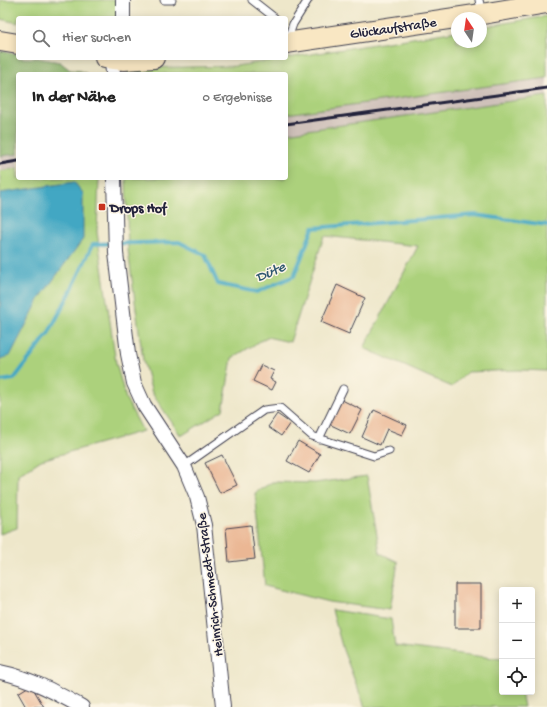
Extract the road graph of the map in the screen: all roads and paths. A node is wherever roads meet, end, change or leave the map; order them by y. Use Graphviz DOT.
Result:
graph roads {
  1 [pos="123,0"];
  2 [pos="164,0"];
  3 [pos="172,0"];
  4 [pos="252,0"];
  5 [pos="308,0"];
  6 [pos="547,3"];
  7 [pos="481,7"];
  8 [pos="123,16"];
  9 [pos="272,16"];
  10 [pos="288,23"];
  11 [pos="293,24"];
  12 [pos="288,38"];
  13 [pos="0,41"];
  14 [pos="288,43"];
  15 [pos="16,44"];
  16 [pos="134,60"];
  17 [pos="115,62"];
  18 [pos="114,180"];
  19 [pos="343,389"];
  20 [pos="319,439"];
  21 [pos="389,451"];
  22 [pos="184,466"];
  23 [pos="0,672"];
  24 [pos="82,707"];
  25 [pos="223,707"];
  1 -- 8 [label="street"];
  2 -- 3 [label="lane"];
  4 -- 9 [label="lane"];
  5 -- 11 [label="lane"];
  6 -- 7 [label="main road, Glückaufstraße"];
  7 -- 14 [label="main road, Glückaufstraße"];
  10 -- 11 [label="lane"];
  11 -- 12 [label="lane"];
  13 -- 15 [label="main road"];
  16 -- 17 [label="main road"];
  18 -- 22 [label="street, Heinrich-Schmedt-Straße"];
  19 -- 20 [label="lane"];
  20 -- 21 [label="lane"];
  20 -- 22 [label="lane"];
  22 -- 25 [label="street, Heinrich-Schmedt-Straße"];
  23 -- 24 [label="street"];
}
